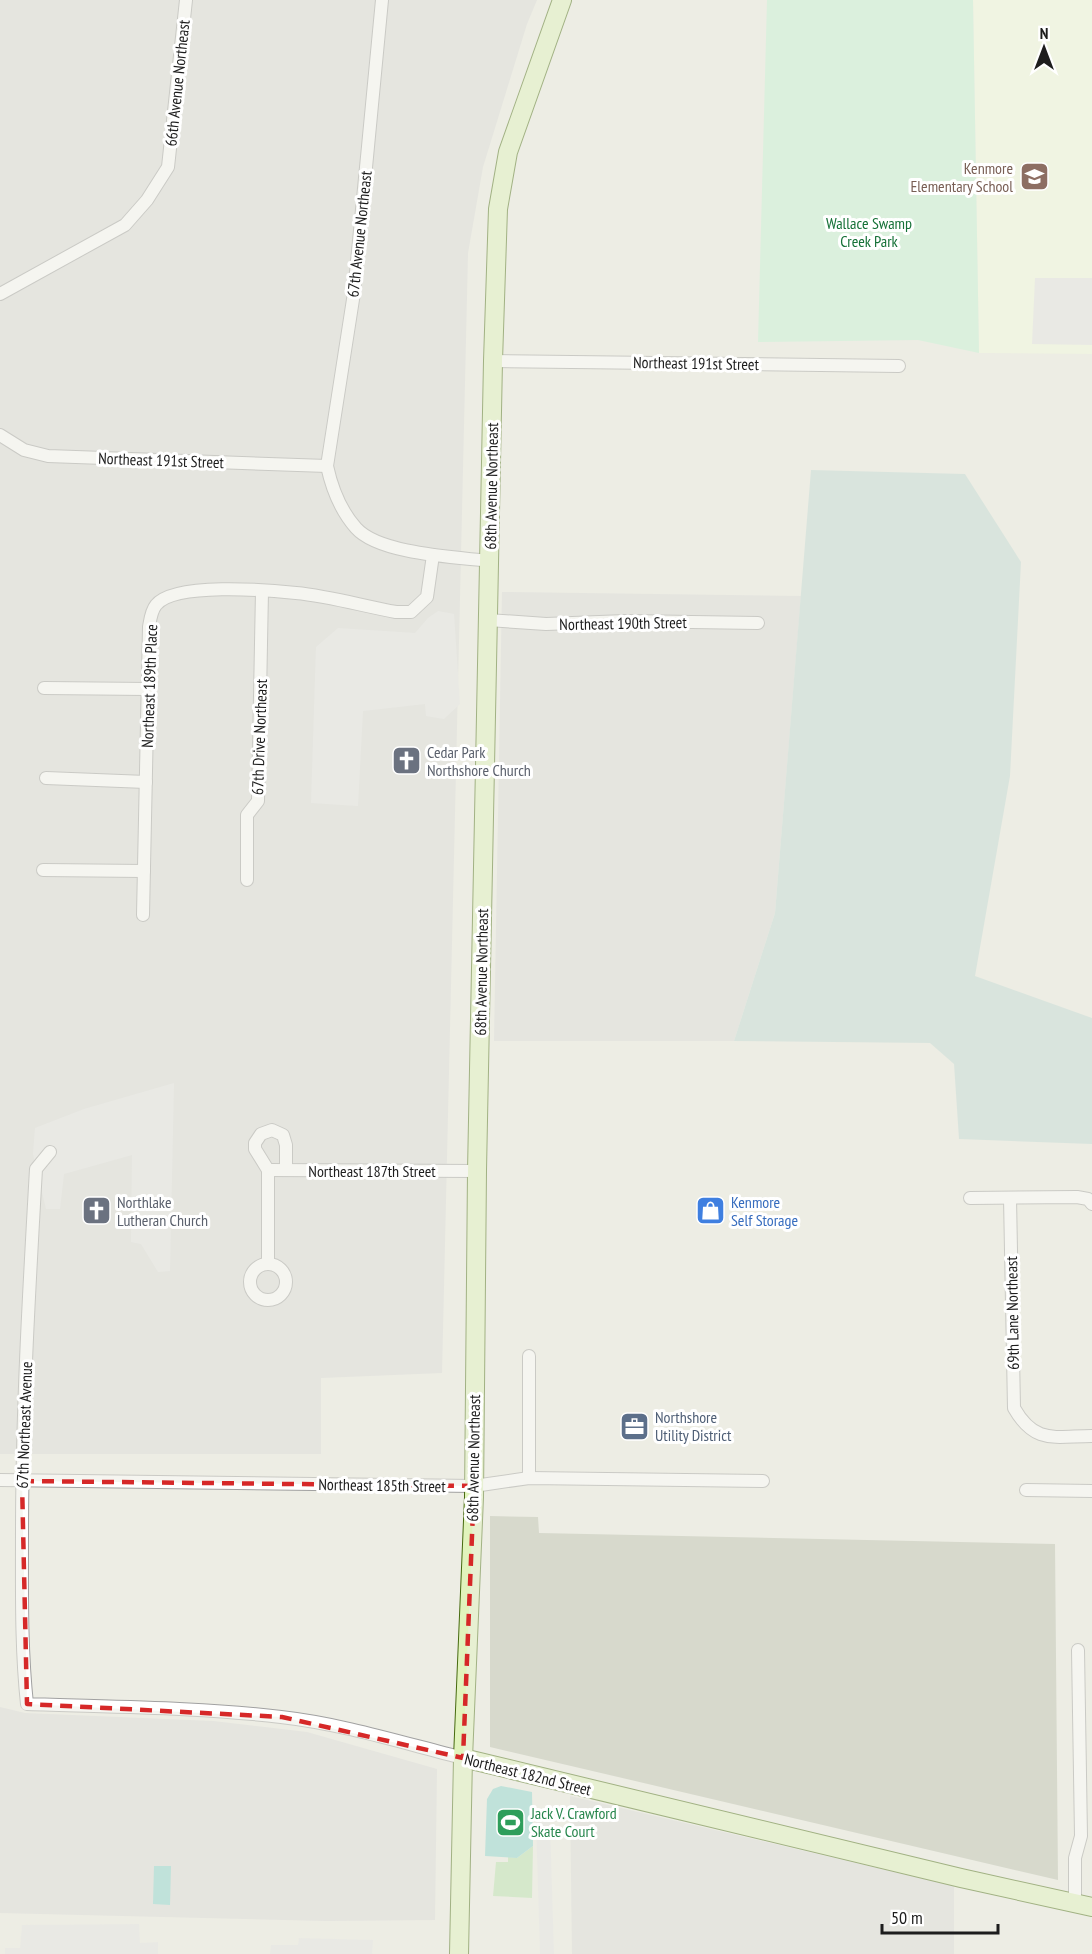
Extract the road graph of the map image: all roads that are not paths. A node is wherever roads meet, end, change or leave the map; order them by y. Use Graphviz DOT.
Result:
graph roads {
  1 [pos="186,0"];
  2 [pos="382,0"];
  3 [pos="562,0"];
  4 [pos="0,294"];
  5 [pos="493,361"];
  6 [pos="899,366"];
  7 [pos="0,435"];
  8 [pos="327,466"];
  9 [pos="433,555"];
  10 [pos="489,561"];
  11 [pos="262,591"];
  12 [pos="488,620"];
  13 [pos="758,623"];
  14 [pos="44,688"];
  15 [pos="147,689"];
  16 [pos="46,778"];
  17 [pos="146,782"];
  18 [pos="43,870"];
  19 [pos="144,871"];
  20 [pos="247,880"];
  21 [pos="143,915"];
  22 [pos="50,1152"];
  23 [pos="268,1170"];
  24 [pos="286,1170"];
  25 [pos="477,1171"];
  26 [pos="970,1198"];
  27 [pos="1010,1198"];
  28 [pos="1090,1202"];
  29 [pos="268,1264"];
  30 [pos="529,1356"];
  31 [pos="1092,1436"];
  32 [pos="529,1478"];
  33 [pos="0,1480"];
  34 [pos="22,1481"];
  35 [pos="763,1481"];
  36 [pos="474,1486"];
  37 [pos="1026,1490"];
  38 [pos="1092,1491"];
  39 [pos="1078,1650"];
  40 [pos="27,1704"];
  41 [pos="463,1758"];
  42 [pos="1084,1905"];
  43 [pos="459,1954"];
  1 -- 4 [label="street, 66th Avenue Northeast"];
  2 -- 8 [label="street, 67th Avenue Northeast"];
  3 -- 5 [label="street, 68th Avenue Northeast"];
  5 -- 6 [label="street, Northeast 191st Street"];
  5 -- 10 [label="street, 68th Avenue Northeast"];
  7 -- 8 [label="street, Northeast 191st Street"];
  8 -- 9 [label="street"];
  9 -- 10 [label="street"];
  9 -- 11 [label="street, Northeast 189th Place"];
  10 -- 12 [label="street, 68th Avenue Northeast"];
  11 -- 15 [label="street, Northeast 189th Place"];
  11 -- 20 [label="street, 67th Drive Northeast"];
  12 -- 13 [label="street, Northeast 190th Street"];
  12 -- 25 [label="street, 68th Avenue Northeast"];
  14 -- 15 [label="street"];
  15 -- 17 [label="street, Northeast 189th Place"];
  16 -- 17 [label="street"];
  17 -- 19 [label="street, Northeast 189th Place"];
  18 -- 19 [label="street"];
  19 -- 21 [label="street, Northeast 189th Place"];
  22 -- 34 [label="street, 67th Northeast Avenue"];
  23 -- 24 [label="street, Northeast 187th Street"];
  23 -- 24 [label="street"];
  23 -- 29 [label="street"];
  24 -- 25 [label="street, Northeast 187th Street"];
  25 -- 36 [label="street, 68th Avenue Northeast"];
  26 -- 27 [label="street"];
  27 -- 28 [label="street"];
  27 -- 31 [label="street, 69th Lane Northeast"];
  30 -- 32 [label="street"];
  32 -- 35 [label="street, Northeast 185th Street"];
  32 -- 36 [label="street, Northeast 185th Street"];
  33 -- 34 [label="street, Northeast 185th Street"];
  34 -- 36 [label="street, Northeast 185th Street"];
  34 -- 40 [label="street, 67th Northeast Avenue"];
  36 -- 41 [label="street, 68th Avenue Northeast"];
  37 -- 38 [label="street"];
  39 -- 42 [label="street"];
  40 -- 41 [label="street, Northeast 182nd Street"];
  41 -- 42 [label="street, Northeast 182nd Street"];
  41 -- 43 [label="street, 68th Avenue Northeast"];
}
